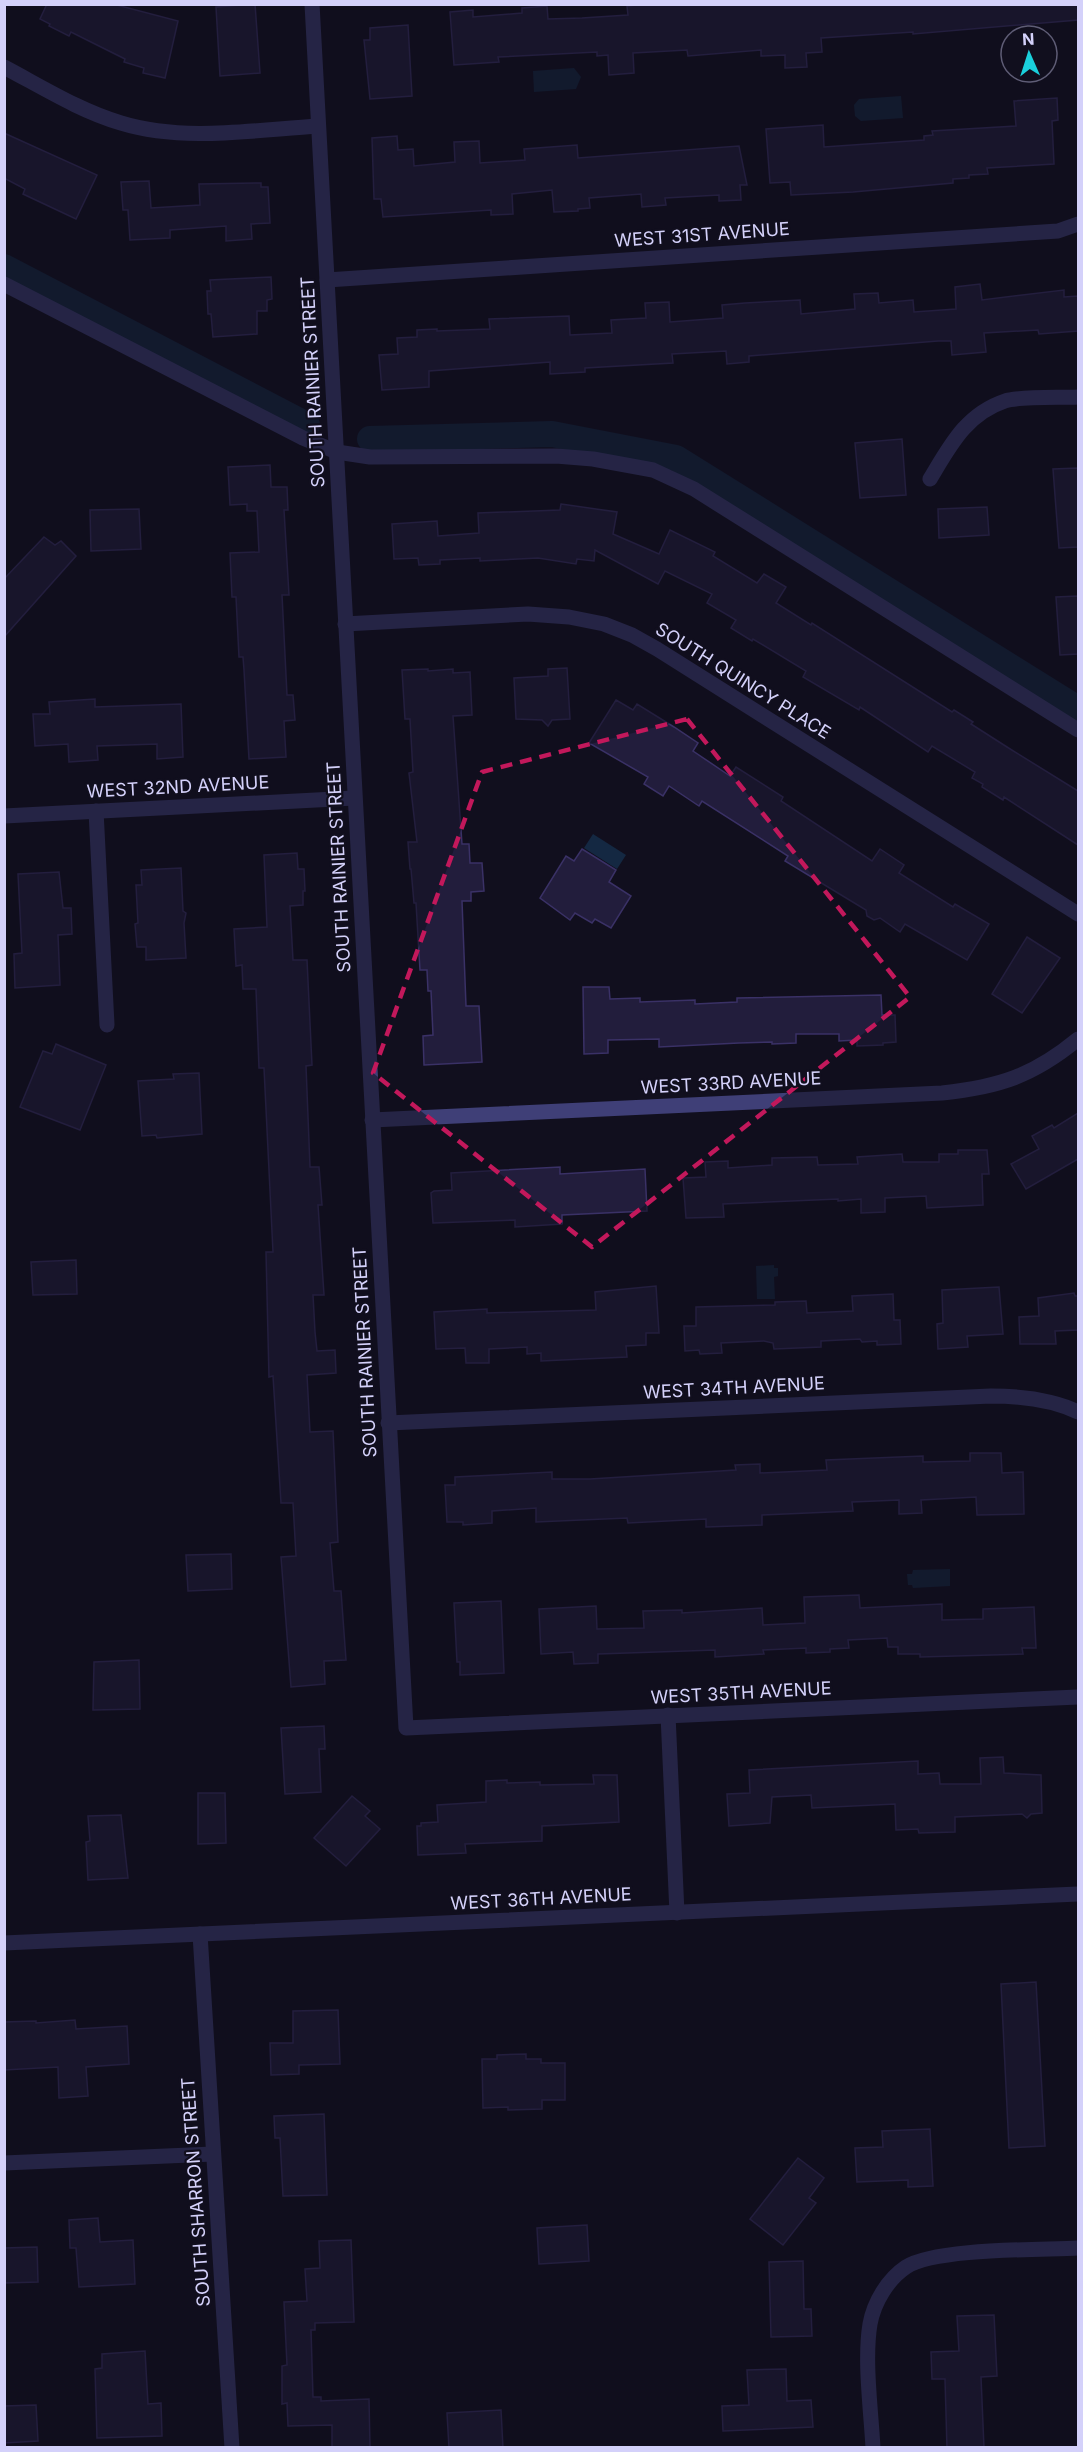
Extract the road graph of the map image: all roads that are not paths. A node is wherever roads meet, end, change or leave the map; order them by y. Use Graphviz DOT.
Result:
graph roads {
  1 [pos="312,4"];
  2 [pos="4,67"];
  3 [pos="318,126"];
  4 [pos="1078,224"];
  5 [pos="327,279"];
  6 [pos="4,284"];
  7 [pos="1078,397"];
  8 [pos="337,452"];
  9 [pos="930,478"];
  10 [pos="345,624"];
  11 [pos="1078,730"];
  12 [pos="354,798"];
  13 [pos="96,811"];
  14 [pos="4,816"];
  15 [pos="1078,914"];
  16 [pos="107,1025"];
  17 [pos="1078,1039"];
  18 [pos="372,1120"];
  19 [pos="1078,1412"];
  20 [pos="388,1423"];
  21 [pos="1078,1697"];
  22 [pos="668,1716"];
  23 [pos="406,1728"];
  24 [pos="1078,1894"];
  25 [pos="676,1913"];
  26 [pos="200,1934"];
  27 [pos="4,1943"];
  28 [pos="213,2154"];
  29 [pos="4,2163"];
  30 [pos="1078,2248"];
  31 [pos="232,2448"];
  32 [pos="873,2448"];
  1 -- 3 [label="street, SOUTH RAINIER STREET"];
  2 -- 3 [label="street"];
  3 -- 5 [label="street, SOUTH RAINIER STREET"];
  4 -- 5 [label="street, WEST 31ST AVENUE"];
  5 -- 8 [label="street, SOUTH RAINIER STREET"];
  6 -- 8 [label="street"];
  7 -- 9 [label="street"];
  8 -- 10 [label="street, SOUTH RAINIER STREET"];
  8 -- 11 [label="street"];
  10 -- 12 [label="street, SOUTH RAINIER STREET"];
  10 -- 15 [label="street, SOUTH QUINCY PLACE"];
  12 -- 13 [label="street, WEST 32ND AVENUE"];
  12 -- 18 [label="street, SOUTH RAINIER STREET"];
  13 -- 14 [label="street, WEST 32ND AVENUE"];
  13 -- 16 [label="street"];
  17 -- 18 [label="street, WEST 33RD AVENUE"];
  18 -- 20 [label="street, SOUTH RAINIER STREET"];
  19 -- 20 [label="street, WEST 34TH AVENUE"];
  20 -- 23 [label="street, SOUTH RAINIER STREET"];
  21 -- 22 [label="street, WEST 35TH AVENUE"];
  22 -- 23 [label="street, WEST 35TH AVENUE"];
  22 -- 25 [label="street"];
  24 -- 25 [label="street, WEST 36TH AVENUE"];
  25 -- 26 [label="street, WEST 36TH AVENUE"];
  26 -- 27 [label="street, WEST 36TH AVENUE"];
  26 -- 28 [label="street, SOUTH SHARRON STREET"];
  28 -- 29 [label="street"];
  28 -- 31 [label="street, SOUTH SHARRON STREET"];
  30 -- 32 [label="street"];
}
